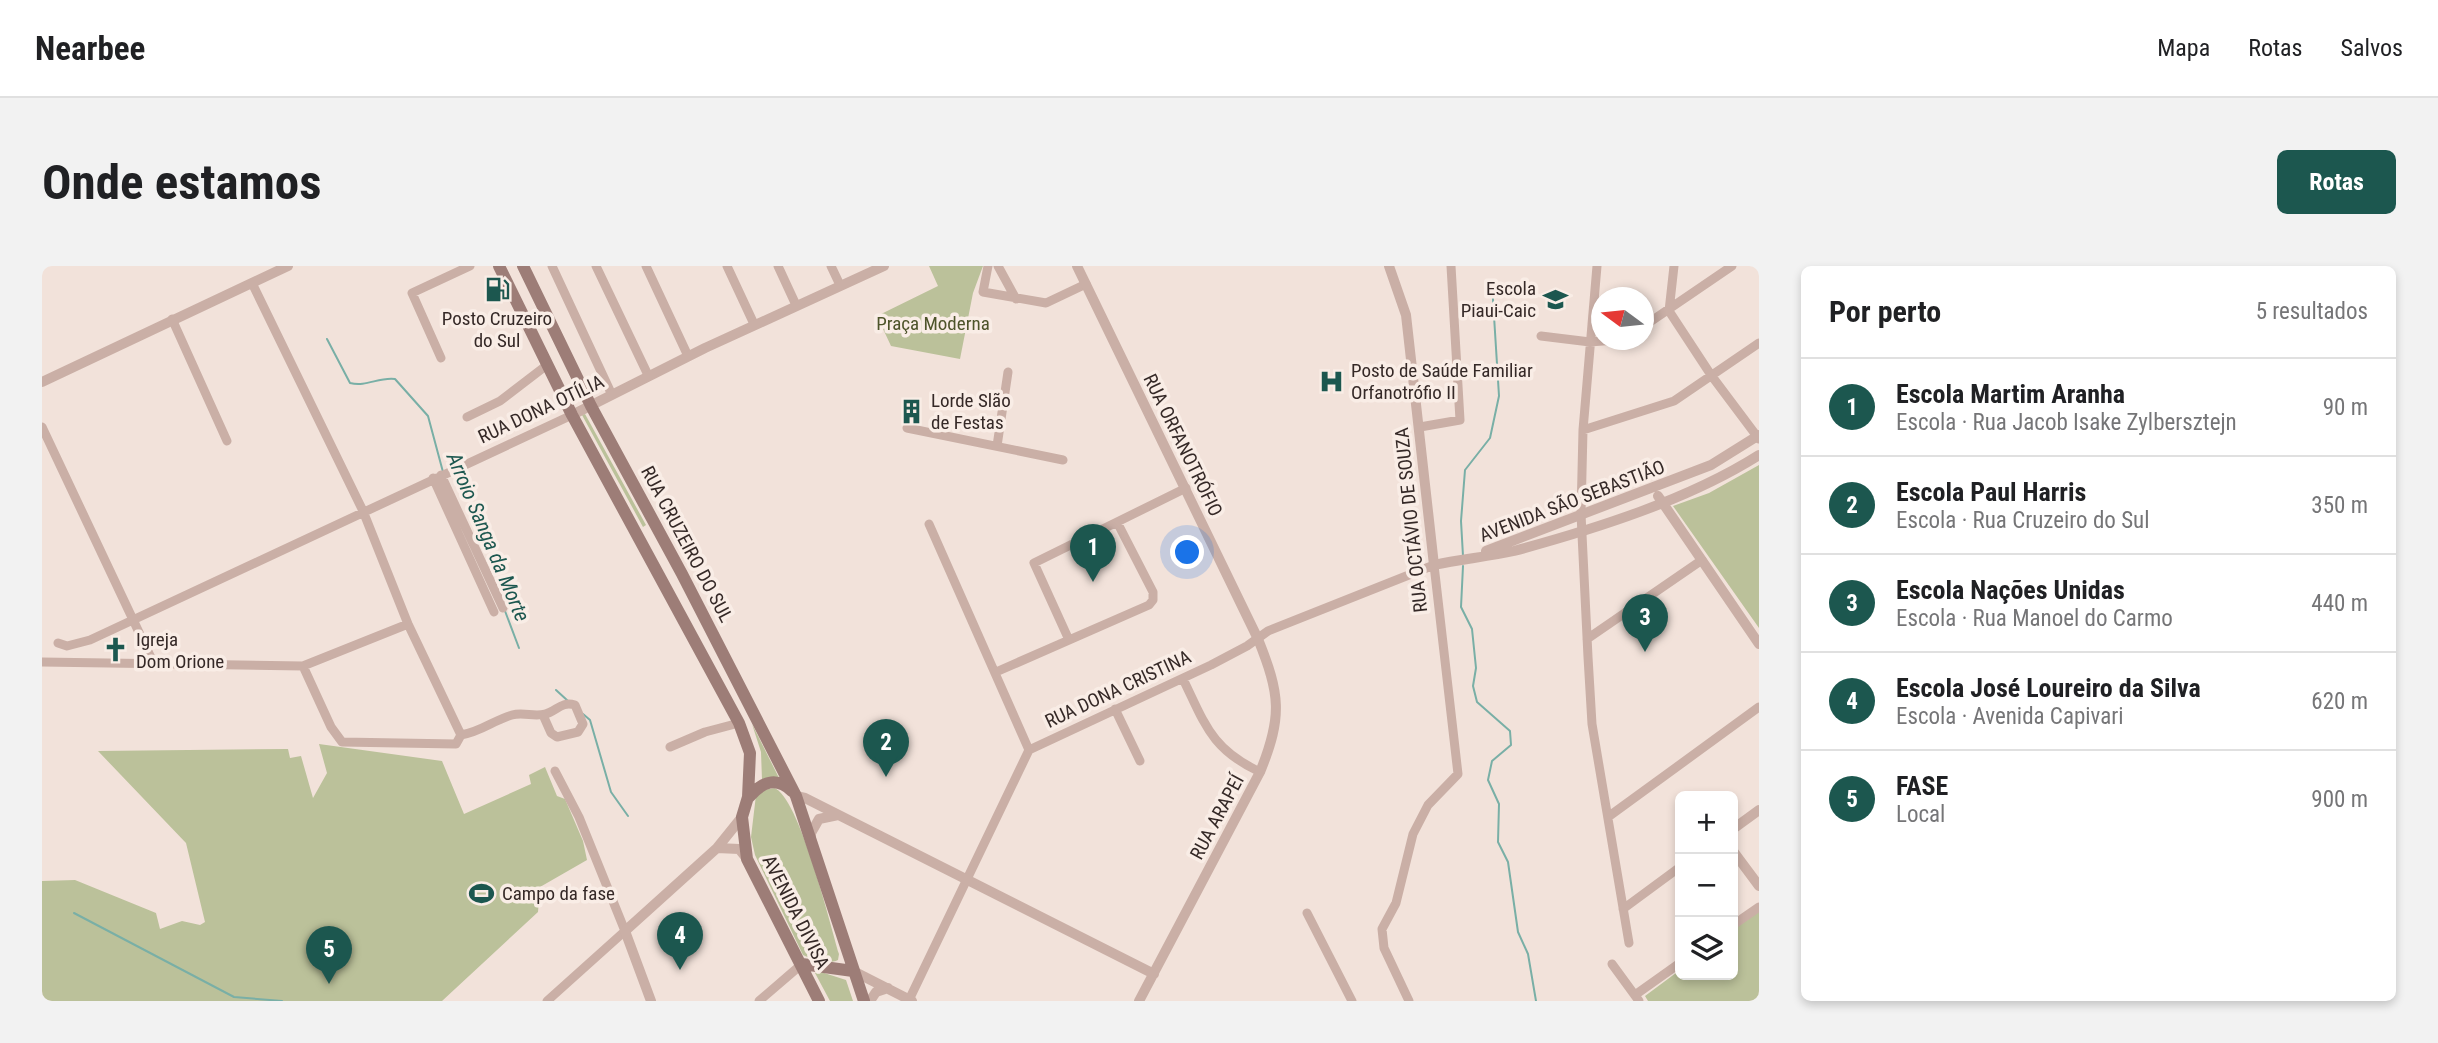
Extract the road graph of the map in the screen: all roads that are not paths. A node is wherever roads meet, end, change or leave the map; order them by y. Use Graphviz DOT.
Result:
graph roads {
  1 [pos="288,266"];
  2 [pos="470,266"];
  3 [pos="499,266"];
  4 [pos="523,266"];
  5 [pos="552,266"];
  6 [pos="596,266"];
  7 [pos="646,266"];
  8 [pos="727,266"];
  9 [pos="778,266"];
  10 [pos="831,266"];
  11 [pos="884,266"];
  12 [pos="988,266"];
  13 [pos="998,266"];
  14 [pos="1077,266"];
  15 [pos="1389,266"];
  16 [pos="1451,266"];
  17 [pos="1597,266"];
  18 [pos="1674,266"];
  19 [pos="1732,266"];
  20 [pos="251,283"];
  21 [pos="1086,284"];
  22 [pos="840,285"];
  23 [pos="1016,299"];
  24 [pos="796,305"];
  25 [pos="1669,311"];
  26 [pos="172,319"];
  27 [pos="1654,320"];
  28 [pos="754,324"];
  29 [pos="1541,336"];
  30 [pos="1590,342"];
  31 [pos="1759,343"];
  32 [pos="688,356"];
  33 [pos="441,358"];
  34 [pos="547,365"];
  35 [pos="1008,372"];
  36 [pos="648,375"];
  37 [pos="1711,375"];
  38 [pos="42,382"];
  39 [pos="612,394"];
  40 [pos="591,406"];
  41 [pos="572,415"];
  42 [pos="467,417"];
  43 [pos="42,427"];
  44 [pos="1420,427"];
  45 [pos="906,428"];
  46 [pos="1583,430"];
  47 [pos="1758,437"];
  48 [pos="227,441"];
  49 [pos="997,446"];
  50 [pos="1759,455"];
  51 [pos="1063,460"];
  52 [pos="437,477"];
  53 [pos="1186,488"];
  54 [pos="1654,488"];
  55 [pos="1661,502"];
  56 [pos="363,512"];
  57 [pos="1581,514"];
  58 [pos="1117,522"];
  59 [pos="929,524"];
  60 [pos="1582,529"];
  61 [pos="1467,558"];
  62 [pos="1702,560"];
  63 [pos="1434,565"];
  64 [pos="498,610"];
  65 [pos="134,621"];
  66 [pos="408,624"];
  67 [pos="1258,639"];
  68 [pos="1587,639"];
  69 [pos="1069,640"];
  70 [pos="58,643"];
  71 [pos="1759,644"];
  72 [pos="42,662"];
  73 [pos="153,662"];
  74 [pos="303,666"];
  75 [pos="996,672"];
  76 [pos="1183,678"];
  77 [pos="1759,707"];
  78 [pos="1115,709"];
  79 [pos="543,715"];
  80 [pos="739,723"];
  81 [pos="461,735"];
  82 [pos="670,747"];
  83 [pos="1029,750"];
  84 [pos="1140,761"];
  85 [pos="555,771"];
  86 [pos="1260,772"];
  87 [pos="796,796"];
  88 [pos="748,797"];
  89 [pos="1759,810"];
  90 [pos="841,815"];
  91 [pos="742,817"];
  92 [pos="1608,817"];
  93 [pos="1738,825"];
  94 [pos="811,840"];
  95 [pos="718,848"];
  96 [pos="1735,854"];
  97 [pos="747,859"];
  98 [pos="1675,871"];
  99 [pos="968,880"];
  100 [pos="1759,886"];
  101 [pos="1759,907"];
  102 [pos="1623,909"];
  103 [pos="1307,913"];
  104 [pos="1738,922"];
  105 [pos="625,931"];
  106 [pos="1629,943"];
  107 [pos="802,964"];
  108 [pos="1612,964"];
  109 [pos="1675,967"];
  110 [pos="853,971"];
  111 [pos="1154,974"];
  112 [pos="888,988"];
  113 [pos="1637,998"];
  114 [pos="910,1000"];
  115 [pos="547,1001"];
  116 [pos="651,1001"];
  117 [pos="759,1001"];
  118 [pos="819,1001"];
  119 [pos="864,1001"];
  120 [pos="870,1001"];
  121 [pos="1139,1001"];
  122 [pos="1352,1001"];
  123 [pos="1409,1001"];
  1 -- 20 [label="street"];
  2 -- 33 [label="street"];
  3 -- 34 [label="main road, RUA CRUZEIRO DO SUL"];
  4 -- 40 [label="main road, RUA CRUZEIRO DO SUL"];
  5 -- 39 [label="street"];
  6 -- 36 [label="street"];
  7 -- 32 [label="street"];
  8 -- 28 [label="street"];
  9 -- 24 [label="street"];
  10 -- 22 [label="street"];
  11 -- 22 [label="street, RUA DONA OTÍLIA"];
  12 -- 23 [label="street"];
  13 -- 23 [label="street"];
  14 -- 21 [label="street, RUA ORFANOTRÓFIO"];
  15 -- 44 [label="street, RUA OCTÁVIO DE SOUZA"];
  16 -- 44 [label="street"];
  17 -- 30 [label="street"];
  18 -- 25 [label="street"];
  19 -- 25 [label="street"];
  20 -- 26 [label="street"];
  20 -- 56 [label="street"];
  21 -- 23 [label="street"];
  21 -- 53 [label="street, RUA ORFANOTRÓFIO"];
  22 -- 24 [label="street, RUA DONA OTÍLIA"];
  24 -- 28 [label="street, RUA DONA OTÍLIA"];
  25 -- 27 [label="street"];
  25 -- 37 [label="street"];
  26 -- 38 [label="street"];
  26 -- 48 [label="street"];
  28 -- 32 [label="street, RUA DONA OTÍLIA"];
  29 -- 30 [label="street"];
  30 -- 46 [label="street"];
  31 -- 37 [label="street"];
  32 -- 36 [label="street, RUA DONA OTÍLIA"];
  34 -- 41 [label="main road, RUA CRUZEIRO DO SUL"];
  34 -- 42 [label="street"];
  35 -- 49 [label="street"];
  36 -- 39 [label="street, RUA DONA OTÍLIA"];
  37 -- 46 [label="street"];
  37 -- 47 [label="street"];
  39 -- 40 [label="street, RUA DONA OTÍLIA"];
  40 -- 41 [label="street, RUA DONA OTÍLIA"];
  40 -- 87 [label="main road, RUA CRUZEIRO DO SUL"];
  41 -- 52 [label="street, RUA DONA OTÍLIA"];
  41 -- 80 [label="main road, RUA CRUZEIRO DO SUL"];
  43 -- 65 [label="street"];
  44 -- 63 [label="street, RUA OCTÁVIO DE SOUZA"];
  45 -- 49 [label="street"];
  46 -- 57 [label="street"];
  47 -- 54 [label="street, AVENIDA SÃO SEBASTIÃO"];
  49 -- 51 [label="street"];
  50 -- 55 [label="street, AVENIDA SÃO SEBASTIÃO"];
  52 -- 56 [label="street, RUA DONA OTÍLIA"];
  52 -- 64 [label="street"];
  53 -- 58 [label="street"];
  53 -- 67 [label="street, RUA ORFANOTRÓFIO"];
  54 -- 55 [label="street"];
  54 -- 57 [label="street, AVENIDA SÃO SEBASTIÃO"];
  55 -- 60 [label="street, AVENIDA SÃO SEBASTIÃO"];
  55 -- 62 [label="street"];
  56 -- 65 [label="street, RUA DONA OTÍLIA"];
  56 -- 66 [label="street"];
  57 -- 60 [label="street"];
  57 -- 61 [label="street, AVENIDA SÃO SEBASTIÃO"];
  58 -- 69 [label="street"];
  58 -- 69 [label="street"];
  59 -- 75 [label="street"];
  60 -- 61 [label="street, AVENIDA SÃO SEBASTIÃO"];
  60 -- 68 [label="street"];
  61 -- 63 [label="street, RUA DONA CRISTINA"];
  62 -- 68 [label="street"];
  62 -- 71 [label="street"];
  63 -- 67 [label="street, RUA DONA CRISTINA"];
  63 -- 123 [label="street, RUA OCTÁVIO DE SOUZA"];
  65 -- 70 [label="street, RUA DONA OTÍLIA"];
  65 -- 73 [label="street"];
  66 -- 74 [label="street"];
  66 -- 81 [label="street"];
  67 -- 76 [label="street, RUA DONA CRISTINA"];
  67 -- 86 [label="street, RUA ARAPEÍ"];
  68 -- 92 [label="street"];
  69 -- 75 [label="street"];
  72 -- 73 [label="street"];
  73 -- 74 [label="street"];
  74 -- 81 [label="street"];
  75 -- 83 [label="street"];
  76 -- 78 [label="street, RUA DONA CRISTINA"];
  76 -- 86 [label="street"];
  77 -- 92 [label="street"];
  78 -- 83 [label="street, RUA DONA CRISTINA"];
  78 -- 84 [label="street"];
  79 -- 79 [label="street"];
  79 -- 81 [label="street"];
  80 -- 82 [label="street"];
  80 -- 88 [label="main road, RUA CRUZEIRO DO SUL"];
  83 -- 99 [label="street, RUA DONA CRISTINA"];
  85 -- 105 [label="street"];
  86 -- 111 [label="street, RUA ARAPEÍ"];
  87 -- 88 [label="main road"];
  87 -- 90 [label="street"];
  87 -- 94 [label="main road, AVENIDA DIVISA"];
  88 -- 91 [label="main road, AVENIDA DIVISA"];
  89 -- 93 [label="street"];
  90 -- 94 [label="street"];
  90 -- 99 [label="street"];
  91 -- 95 [label="street"];
  91 -- 97 [label="main road, AVENIDA DIVISA"];
  92 -- 102 [label="street"];
  94 -- 110 [label="main road, AVENIDA DIVISA"];
  95 -- 97 [label="street"];
  95 -- 105 [label="street"];
  96 -- 100 [label="street"];
  97 -- 107 [label="main road, AVENIDA DIVISA"];
  98 -- 102 [label="street"];
  99 -- 111 [label="street"];
  99 -- 114 [label="street, RUA DONA CRISTINA"];
  101 -- 104 [label="street"];
  102 -- 106 [label="street"];
  103 -- 122 [label="street"];
  105 -- 115 [label="street"];
  105 -- 116 [label="street"];
  107 -- 110 [label="main road"];
  107 -- 117 [label="street"];
  107 -- 118 [label="main road, AVENIDA DIVISA"];
  108 -- 113 [label="street"];
  109 -- 113 [label="street"];
  110 -- 112 [label="street"];
  110 -- 119 [label="main road, AVENIDA DIVISA"];
  111 -- 121 [label="street, RUA ARAPEÍ"];
  112 -- 114 [label="street"];
  112 -- 120 [label="street"];
}
